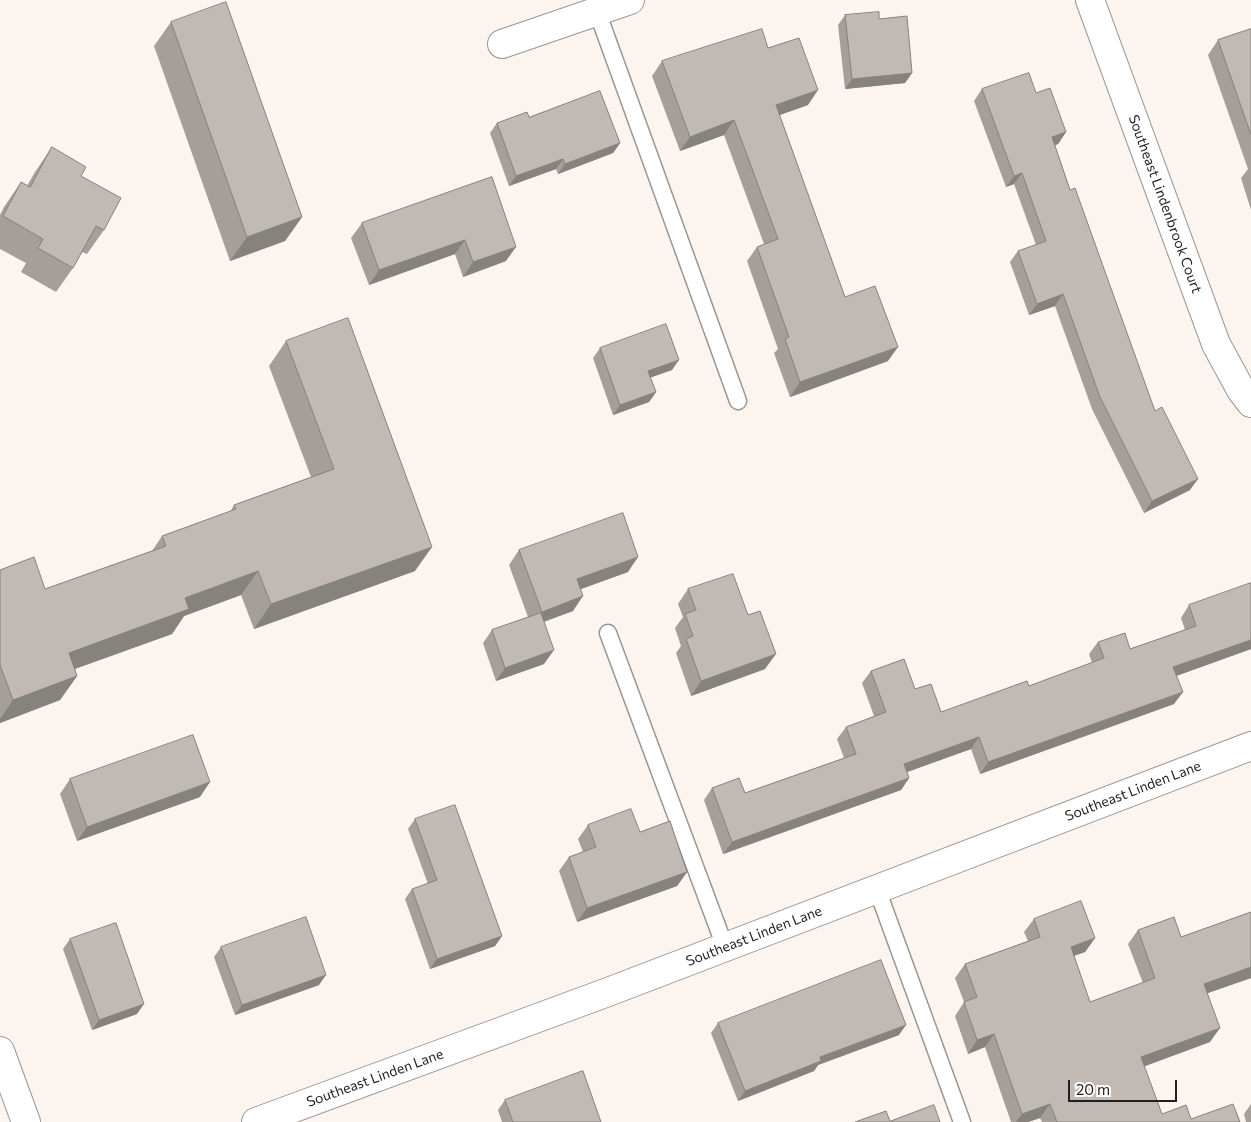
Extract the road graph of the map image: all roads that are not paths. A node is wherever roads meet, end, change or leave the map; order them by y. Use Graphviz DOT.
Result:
graph roads {
  1 [pos="630,0"];
  2 [pos="1090,0"];
  3 [pos="597,11"];
  4 [pos="502,44"];
  5 [pos="738,401"];
  6 [pos="1251,403"];
  7 [pos="608,634"];
  8 [pos="1251,746"];
  9 [pos="877,889"];
  10 [pos="725,947"];
  11 [pos="0,1051"];
  12 [pos="26,1122"];
  13 [pos="256,1122"];
  14 [pos="962,1122"];
  1 -- 3 [label="street"];
  2 -- 6 [label="street, Southeast Lindenbrook Court"];
  3 -- 4 [label="street"];
  3 -- 5 [label="lane"];
  7 -- 10 [label="lane"];
  8 -- 9 [label="street, Southeast Linden Lane"];
  9 -- 10 [label="street, Southeast Linden Lane"];
  9 -- 14 [label="lane"];
  10 -- 13 [label="street, Southeast Linden Lane"];
  11 -- 12 [label="street"];
}
